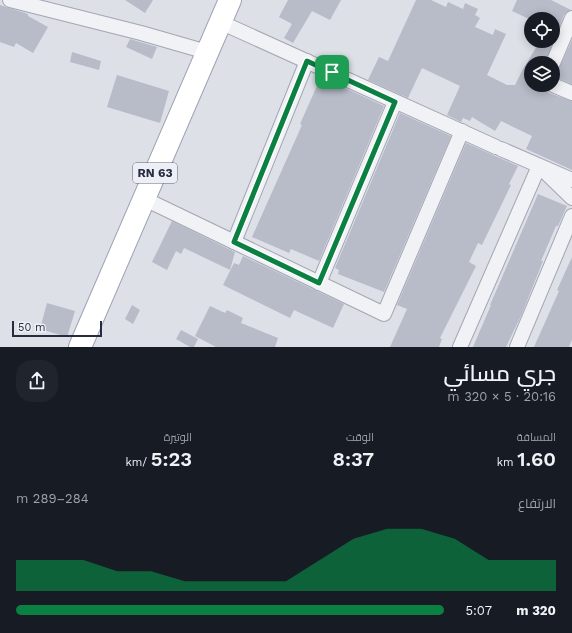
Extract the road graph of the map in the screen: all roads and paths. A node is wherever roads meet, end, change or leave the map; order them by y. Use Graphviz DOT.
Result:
graph roads {
  1 [pos="10,0"];
  2 [pos="230,0"];
  3 [pos="572,19"];
  4 [pos="220,22"];
  5 [pos="207,52"];
  6 [pos="556,56"];
  7 [pos="307,61"];
  8 [pos="560,88"];
  9 [pos="572,93"];
  10 [pos="395,102"];
  11 [pos="462,131"];
  12 [pos="539,166"];
  13 [pos="572,180"];
  14 [pos="572,198"];
  15 [pos="153,203"];
  16 [pos="572,216"];
  17 [pos="234,242"];
  18 [pos="319,283"];
  19 [pos="80,347"];
  20 [pos="460,347"];
  21 [pos="516,347"];
  1 -- 5 [label="street"];
  2 -- 4 [label="main road, RN 63"];
  3 -- 6 [label="street"];
  4 -- 5 [label="main road, RN 63"];
  4 -- 7 [label="street"];
  5 -- 19 [label="main road, RN 63"];
  7 -- 10 [label="street"];
  7 -- 17 [label="street"];
  8 -- 9 [label="street"];
  10 -- 11 [label="street"];
  10 -- 18 [label="street"];
  11 -- 12 [label="street"];
  11 -- 18 [label="street"];
  12 -- 13 [label="street"];
  12 -- 14 [label="street"];
  12 -- 20 [label="street"];
  15 -- 17 [label="street"];
  16 -- 21 [label="street"];
  17 -- 18 [label="street"];
}
